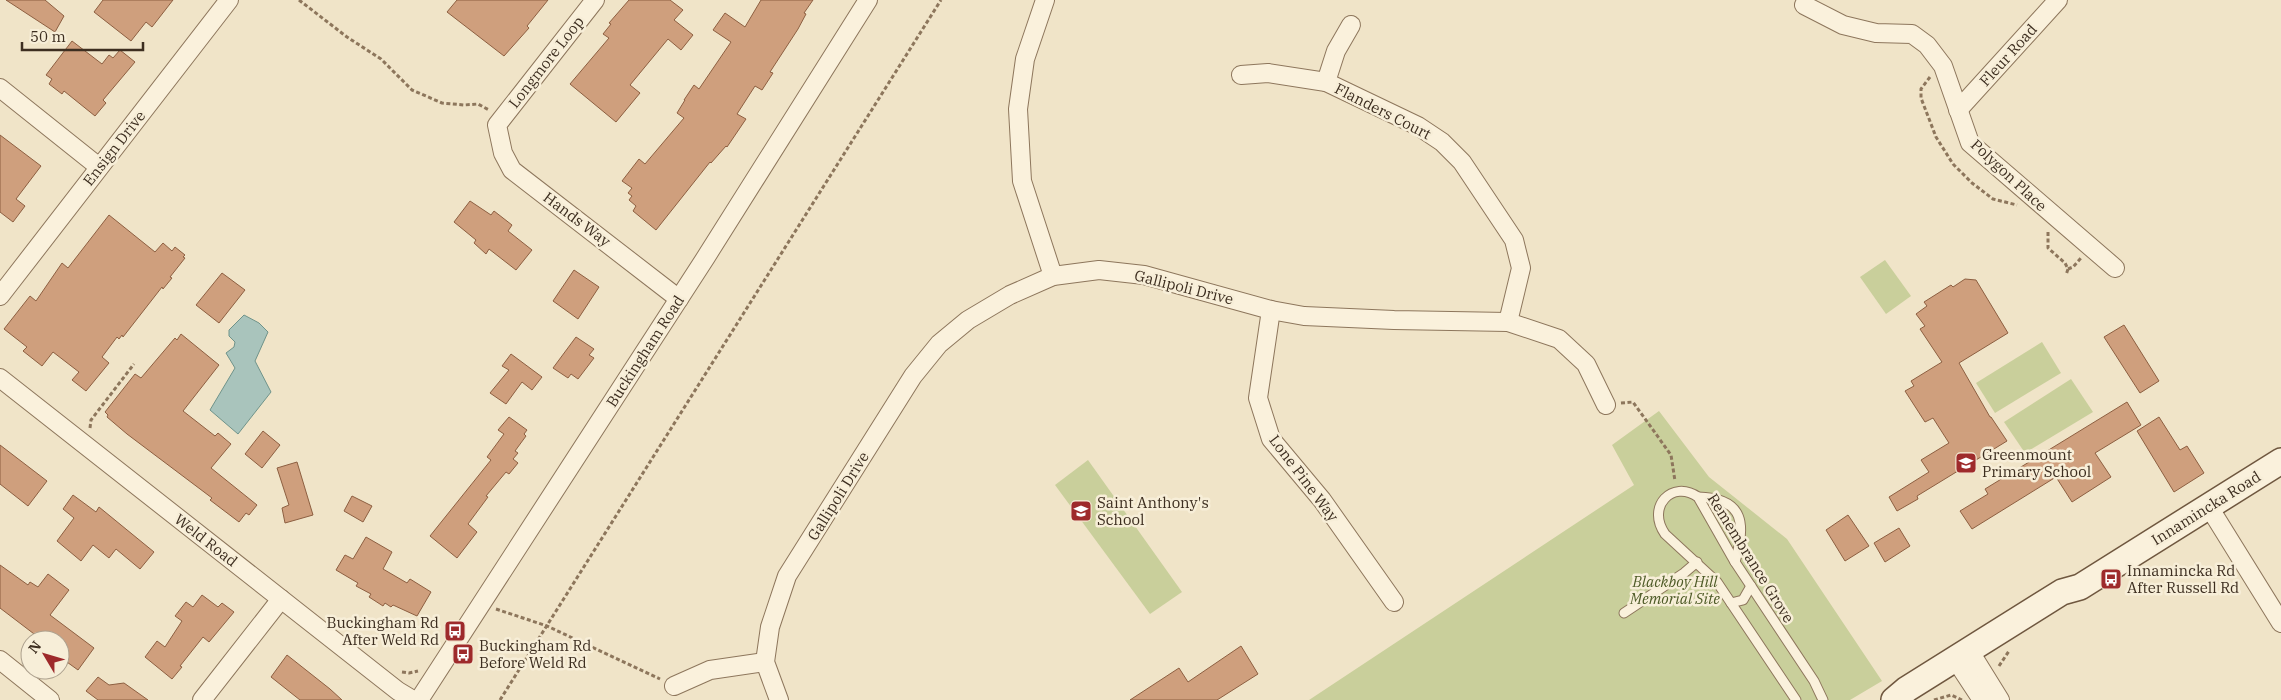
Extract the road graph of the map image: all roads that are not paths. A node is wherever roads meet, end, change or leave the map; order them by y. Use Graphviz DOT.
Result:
graph roads {
  1 [pos="228,0"];
  2 [pos="595,0"];
  3 [pos="868,0"];
  4 [pos="1045,0"];
  5 [pos="2058,0"];
  6 [pos="1804,5"];
  7 [pos="1351,25"];
  8 [pos="1241,75"];
  9 [pos="1326,82"];
  10 [pos="0,88"];
  11 [pos="1958,110"];
  12 [pos="497,125"];
  13 [pos="100,167"];
  14 [pos="2114,268"];
  15 [pos="1052,276"];
  16 [pos="0,296"];
  17 [pos="679,299"];
  18 [pos="1271,310"];
  19 [pos="1508,322"];
  20 [pos="0,378"];
  21 [pos="1606,405"];
  22 [pos="2281,460"];
  23 [pos="1698,497"];
  24 [pos="2209,507"];
  25 [pos="1697,562"];
  26 [pos="1735,562"];
  27 [pos="1751,586"];
  28 [pos="280,599"];
  29 [pos="1394,602"];
  30 [pos="1731,603"];
  31 [pos="1624,613"];
  32 [pos="2281,623"];
  33 [pos="0,660"];
  34 [pos="765,662"];
  35 [pos="1972,662"];
  36 [pos="674,686"];
  37 [pos="50,700"];
  38 [pos="202,700"];
  39 [pos="413,700"];
  40 [pos="419,700"];
  41 [pos="779,700"];
  42 [pos="1796,700"];
  43 [pos="1823,700"];
  44 [pos="1894,700"];
  45 [pos="1915,700"];
  46 [pos="1982,700"];
  47 [pos="2000,700"];
  1 -- 13 [label="street, Ensign Drive"];
  2 -- 12 [label="street, Longmore Loop"];
  3 -- 17 [label="street, Buckingham Road"];
  4 -- 15 [label="street"];
  5 -- 11 [label="street, Fleur Road"];
  6 -- 11 [label="street, Polygon Place"];
  7 -- 9 [label="street, Flanders Court"];
  8 -- 9 [label="street, Flanders Court"];
  9 -- 19 [label="street, Flanders Court"];
  10 -- 13 [label="street"];
  11 -- 14 [label="street, Polygon Place"];
  12 -- 17 [label="street, Hands Way"];
  13 -- 16 [label="street, Ensign Drive"];
  15 -- 18 [label="street, Gallipoli Drive"];
  15 -- 34 [label="street, Gallipoli Drive"];
  17 -- 40 [label="street, Buckingham Road"];
  18 -- 19 [label="street, Gallipoli Drive"];
  18 -- 29 [label="street, Lone Pine Way"];
  19 -- 21 [label="street, Gallipoli Drive"];
  20 -- 28 [label="street, Weld Road"];
  22 -- 24 [label="main road, Innamincka Road"];
  23 -- 25 [label="lane, Remembrance Grove"];
  23 -- 26 [label="lane, Remembrance Grove"];
  23 -- 26 [label="lane"];
  24 -- 32 [label="street"];
  24 -- 35 [label="main road, Innamincka Road"];
  25 -- 30 [label="lane"];
  25 -- 31 [label="lane"];
  26 -- 27 [label="lane, Remembrance Grove"];
  27 -- 30 [label="lane"];
  27 -- 43 [label="lane, Remembrance Grove"];
  28 -- 38 [label="street"];
  28 -- 39 [label="street, Weld Road"];
  30 -- 42 [label="lane"];
  33 -- 37 [label="street"];
  34 -- 36 [label="street"];
  34 -- 41 [label="street, Gallipoli Drive"];
  35 -- 44 [label="main road, Innamincka Road"];
  35 -- 45 [label="main road, Innamincka Road"];
  35 -- 46 [label="street"];
  35 -- 47 [label="street"];
}
